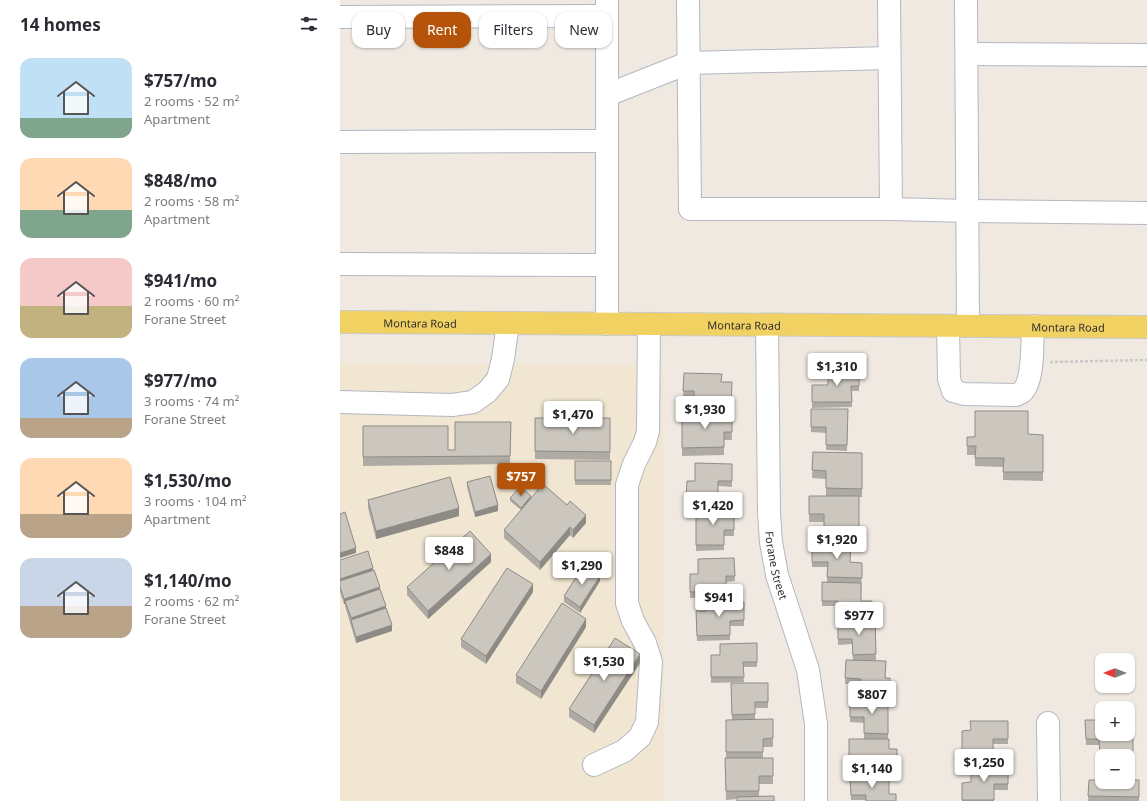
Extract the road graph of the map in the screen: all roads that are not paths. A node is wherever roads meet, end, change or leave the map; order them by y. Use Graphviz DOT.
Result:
graph roads {
  1 [pos="688,0"];
  2 [pos="889,0"];
  3 [pos="966,0"];
  4 [pos="607,8"];
  5 [pos="340,17"];
  6 [pos="967,54"];
  7 [pos="1147,55"];
  8 [pos="889,58"];
  9 [pos="688,63"];
  10 [pos="607,95"];
  11 [pos="607,141"];
  12 [pos="340,142"];
  13 [pos="891,209"];
  14 [pos="968,212"];
  15 [pos="1147,213"];
  16 [pos="340,264"];
  17 [pos="607,265"];
  18 [pos="340,322"];
  19 [pos="508,323"];
  20 [pos="607,324"];
  21 [pos="649,324"];
  22 [pos="767,325"];
  23 [pos="958,326"];
  24 [pos="1033,326"];
  25 [pos="1147,327"];
  26 [pos="340,402"];
  27 [pos="1048,723"];
  28 [pos="594,765"];
  29 [pos="816,801"];
  30 [pos="1049,801"];
  1 -- 9 [label="street"];
  2 -- 8 [label="street"];
  3 -- 6 [label="street"];
  4 -- 5 [label="street"];
  4 -- 10 [label="street"];
  6 -- 7 [label="street"];
  6 -- 14 [label="street"];
  8 -- 9 [label="street"];
  8 -- 13 [label="street"];
  9 -- 10 [label="street"];
  9 -- 13 [label="street"];
  10 -- 11 [label="street"];
  11 -- 12 [label="street"];
  11 -- 17 [label="street"];
  13 -- 14 [label="street"];
  14 -- 15 [label="street"];
  14 -- 23 [label="street"];
  16 -- 17 [label="street"];
  17 -- 20 [label="street"];
  18 -- 19 [label="main road, Montara Road"];
  19 -- 20 [label="main road, Montara Road"];
  19 -- 26 [label="street"];
  20 -- 21 [label="main road, Montara Road"];
  21 -- 22 [label="main road, Montara Road"];
  21 -- 28 [label="street"];
  22 -- 23 [label="main road, Montara Road"];
  22 -- 29 [label="street, Forane Street"];
  23 -- 24 [label="main road, Montara Road"];
  23 -- 24 [label="street"];
  24 -- 25 [label="main road, Montara Road"];
  27 -- 30 [label="street"];
}
